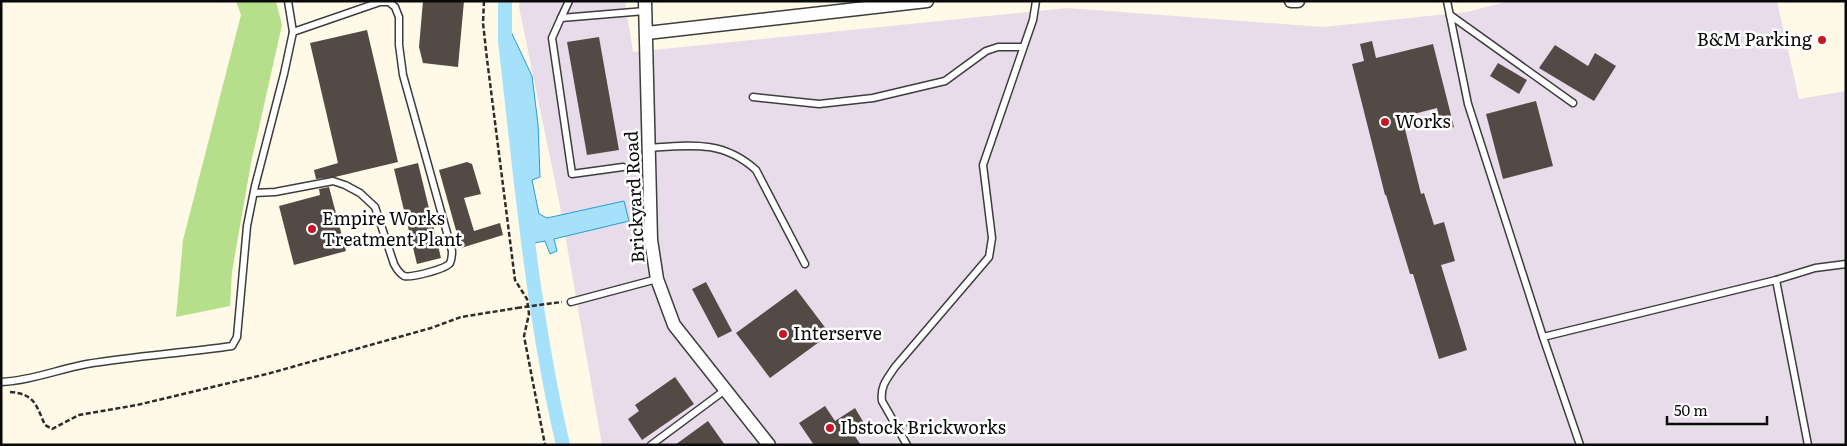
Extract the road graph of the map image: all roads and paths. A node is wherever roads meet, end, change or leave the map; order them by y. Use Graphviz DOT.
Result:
graph roads {
  1 [pos="288,1"];
  2 [pos="484,1"];
  3 [pos="570,1"];
  4 [pos="927,1"];
  5 [pos="1036,1"];
  6 [pos="1291,1"];
  7 [pos="1297,1"];
  8 [pos="1447,1"];
  9 [pos="645,6"];
  10 [pos="1450,15"];
  11 [pos="561,18"];
  12 [pos="293,32"];
  13 [pos="647,33"];
  14 [pos="1023,48"];
  15 [pos="753,97"];
  16 [pos="1573,103"];
  17 [pos="649,148"];
  18 [pos="624,167"];
  19 [pos="254,193"];
  20 [pos="805,264"];
  21 [pos="1846,264"];
  22 [pos="657,279"];
  23 [pos="1776,280"];
  24 [pos="571,302"];
  25 [pos="554,303"];
  26 [pos="1543,336"];
  27 [pos="1,382"];
  28 [pos="725,390"];
  29 [pos="6,392"];
  30 [pos="545,445"];
  31 [pos="651,445"];
  32 [pos="769,445"];
  33 [pos="907,445"];
  34 [pos="1580,445"];
  35 [pos="1808,445"];
  1 -- 12 [label="lane"];
  2 -- 30 [label="path"];
  3 -- 11 [label="lane"];
  4 -- 13 [label="street"];
  5 -- 14 [label="lane"];
  6 -- 7 [label="street"];
  8 -- 10 [label="lane"];
  9 -- 11 [label="lane"];
  9 -- 13 [label="street, Brickyard Road"];
  10 -- 16 [label="lane"];
  10 -- 26 [label="lane"];
  11 -- 18 [label="lane"];
  12 -- 19 [label="lane"];
  12 -- 19 [label="lane"];
  13 -- 17 [label="street, Brickyard Road"];
  14 -- 15 [label="lane"];
  14 -- 33 [label="lane"];
  17 -- 20 [label="lane"];
  17 -- 22 [label="street, Brickyard Road"];
  19 -- 27 [label="lane"];
  21 -- 23 [label="lane"];
  22 -- 24 [label="lane"];
  22 -- 28 [label="street, Brickyard Road"];
  23 -- 26 [label="lane"];
  23 -- 35 [label="lane"];
  25 -- 29 [label="path, bridge"];
  26 -- 34 [label="lane"];
  28 -- 31 [label="lane"];
  28 -- 32 [label="street, Brickyard Road"];
}
